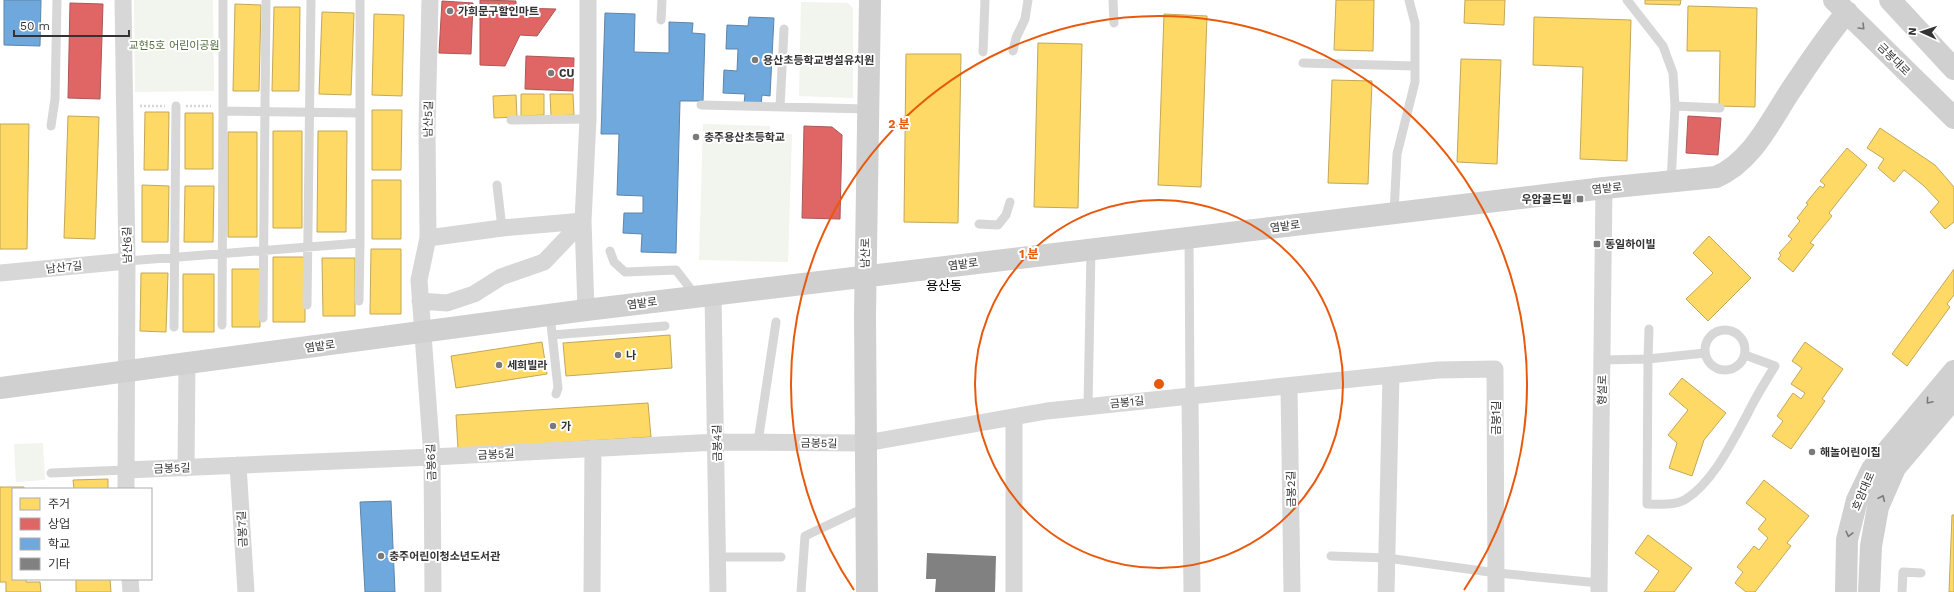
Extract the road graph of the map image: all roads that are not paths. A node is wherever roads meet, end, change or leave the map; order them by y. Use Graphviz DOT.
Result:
graph roads {
  1 [pos="57,0"];
  2 [pos="123,0"];
  3 [pos="223,0"];
  4 [pos="266,0"];
  5 [pos="311,0"];
  6 [pos="360,0"];
  7 [pos="430,0"];
  8 [pos="588,0"];
  9 [pos="662,0"];
  10 [pos="870,0"];
  11 [pos="985,0"];
  12 [pos="1028,0"];
  13 [pos="1113,0"];
  14 [pos="1409,0"];
  15 [pos="1627,0"];
  16 [pos="1890,0"];
  17 [pos="1841,6"];
  18 [pos="661,20"];
  19 [pos="1114,23"];
  20 [pos="784,29"];
  21 [pos="1013,51"];
  22 [pos="983,52"];
  23 [pos="1303,63"];
  24 [pos="1415,66"];
  25 [pos="1954,69"];
  26 [pos="701,104"];
  27 [pos="176,106"];
  28 [pos="1675,106"];
  29 [pos="780,107"];
  30 [pos="1720,108"];
  31 [pos="868,109"];
  32 [pos="223,111"];
  33 [pos="264,112"];
  34 [pos="309,112"];
  35 [pos="360,113"];
  36 [pos="1954,118"];
  37 [pos="588,119"];
  38 [pos="511,120"];
  39 [pos="51,126"];
  40 [pos="1671,182"];
  41 [pos="497,185"];
  42 [pos="1604,188"];
  43 [pos="1010,202"];
  44 [pos="1394,213"];
  45 [pos="583,221"];
  46 [pos="979,224"];
  47 [pos="502,228"];
  48 [pos="428,238"];
  49 [pos="1189,238"];
  50 [pos="360,243"];
  51 [pos="308,247"];
  52 [pos="1091,249"];
  53 [pos="264,250"];
  54 [pos="610,251"];
  55 [pos="223,253"];
  56 [pos="175,257"];
  57 [pos="127,260"];
  58 [pos="0,273"];
  59 [pos="865,276"];
  60 [pos="705,296"];
  61 [pos="359,301"];
  62 [pos="420,301"];
  63 [pos="308,305"];
  64 [pos="586,310"];
  65 [pos="263,318"];
  66 [pos="776,322"];
  67 [pos="222,325"];
  68 [pos="551,325"];
  69 [pos="665,326"];
  70 [pos="174,327"];
  71 [pos="1649,329"];
  72 [pos="422,332"];
  73 [pos="1705,353"];
  74 [pos="1745,355"];
  75 [pos="1648,359"];
  76 [pos="1602,360"];
  77 [pos="187,363"];
  78 [pos="1954,371"];
  79 [pos="126,372"];
  80 [pos="1391,375"];
  81 [pos="1288,386"];
  82 [pos="0,388"];
  83 [pos="556,394"];
  84 [pos="1190,396"];
  85 [pos="1954,398"];
  86 [pos="1088,406"];
  87 [pos="1014,417"];
  88 [pos="717,442"];
  89 [pos="758,442"];
  90 [pos="866,443"];
  91 [pos="593,448"];
  92 [pos="432,457"];
  93 [pos="238,465"];
  94 [pos="186,468"];
  95 [pos="126,470"];
  96 [pos="51,473"];
  97 [pos="126,488"];
  98 [pos="868,506"];
  99 [pos="1332,556"];
  100 [pos="718,557"];
  101 [pos="781,557"];
  102 [pos="1387,558"];
  103 [pos="1497,573"];
  104 [pos="1921,573"];
  105 [pos="130,580"];
  106 [pos="1599,588"];
  107 [pos="131,592"];
  108 [pos="246,592"];
  109 [pos="433,592"];
  110 [pos="592,592"];
  111 [pos="718,592"];
  112 [pos="801,592"];
  113 [pos="867,592"];
  114 [pos="1014,592"];
  115 [pos="1192,592"];
  116 [pos="1292,592"];
  117 [pos="1386,592"];
  118 [pos="1496,592"];
  119 [pos="1846,592"];
  120 [pos="1869,592"];
  121 [pos="1902,592"];
  1 -- 39 [label="lane"];
  2 -- 57 [label="street, 남산6길"];
  3 -- 32 [label="lane"];
  4 -- 33 [label="lane"];
  5 -- 34 [label="lane"];
  6 -- 35 [label="lane"];
  7 -- 48 [label="street, 남산5길"];
  8 -- 37 [label="street"];
  9 -- 18 [label="lane"];
  10 -- 31 [label="street, 남산로"];
  11 -- 22 [label="lane"];
  12 -- 21 [label="lane"];
  13 -- 19 [label="lane"];
  14 -- 24 [label="lane"];
  15 -- 28 [label="lane"];
  16 -- 25 [label="street"];
  17 -- 36 [label="street, 금봉대로, one-way"];
  17 -- 40 [label="street, 염밭로"];
  20 -- 29 [label="lane"];
  23 -- 24 [label="lane"];
  24 -- 44 [label="lane"];
  26 -- 29 [label="lane"];
  27 -- 56 [label="lane"];
  28 -- 30 [label="lane"];
  28 -- 40 [label="lane"];
  29 -- 31 [label="lane"];
  31 -- 59 [label="street, 남산로"];
  32 -- 33 [label="lane"];
  32 -- 55 [label="lane"];
  33 -- 34 [label="lane"];
  33 -- 53 [label="lane"];
  34 -- 35 [label="lane"];
  34 -- 51 [label="lane"];
  35 -- 50 [label="lane"];
  37 -- 38 [label="lane"];
  37 -- 45 [label="street"];
  40 -- 42 [label="street, 염밭로"];
  41 -- 47 [label="lane"];
  42 -- 44 [label="street, 염밭로"];
  42 -- 76 [label="street, 형설로"];
  43 -- 46 [label="lane"];
  44 -- 49 [label="street, 염밭로"];
  45 -- 47 [label="street"];
  45 -- 62 [label="street"];
  45 -- 64 [label="street"];
  47 -- 48 [label="street"];
  48 -- 62 [label="street, 남산5길"];
  49 -- 52 [label="street, 염밭로"];
  49 -- 84 [label="lane"];
  50 -- 51 [label="lane"];
  50 -- 61 [label="lane"];
  51 -- 53 [label="lane"];
  51 -- 63 [label="lane"];
  52 -- 59 [label="street, 염밭로"];
  52 -- 86 [label="lane"];
  53 -- 55 [label="lane"];
  53 -- 65 [label="lane"];
  54 -- 60 [label="lane"];
  55 -- 56 [label="lane"];
  55 -- 67 [label="lane"];
  56 -- 57 [label="lane"];
  56 -- 70 [label="lane"];
  57 -- 58 [label="street, 남산7길"];
  57 -- 79 [label="street, 남산6길"];
  59 -- 60 [label="street, 염밭로"];
  59 -- 90 [label="street, 남산로"];
  60 -- 64 [label="street, 염밭로"];
  60 -- 88 [label="street, 금봉4길"];
  62 -- 72 [label="street, 남산5길"];
  64 -- 68 [label="street, 염밭로"];
  66 -- 89 [label="lane"];
  68 -- 69 [label="lane"];
  68 -- 72 [label="street, 염밭로"];
  68 -- 83 [label="lane"];
  71 -- 75 [label="lane"];
  72 -- 77 [label="street, 염밭로"];
  72 -- 92 [label="street, 금봉6길"];
  73 -- 74 [label="lane"];
  73 -- 74 [label="lane"];
  73 -- 75 [label="lane"];
  74 -- 75 [label="lane"];
  75 -- 76 [label="lane"];
  76 -- 106 [label="street, 형설로"];
  77 -- 79 [label="street, 염밭로"];
  77 -- 94 [label="street"];
  78 -- 119 [label="street, 호암대로, one-way"];
  79 -- 82 [label="street, 염밭로"];
  79 -- 95 [label="street, 남산6길"];
  80 -- 81 [label="street, 금봉1길"];
  80 -- 102 [label="street"];
  80 -- 103 [label="street, 금봉1길"];
  81 -- 84 [label="street, 금봉1길"];
  81 -- 116 [label="street, 금봉2길"];
  84 -- 86 [label="street, 금봉1길"];
  84 -- 115 [label="street"];
  120 -- 85 [label="street, 호암대로, one-way"];
  86 -- 87 [label="street, 금봉1길"];
  87 -- 90 [label="street, 금봉1길"];
  87 -- 114 [label="street"];
  88 -- 89 [label="street, 금봉5길"];
  88 -- 91 [label="street, 금봉5길"];
  88 -- 100 [label="street, 금봉4길"];
  89 -- 90 [label="street, 금봉5길"];
  90 -- 98 [label="street, 남산로"];
  91 -- 92 [label="street, 금봉5길"];
  91 -- 110 [label="street"];
  92 -- 93 [label="street, 금봉5길"];
  92 -- 109 [label="street, 금봉6길"];
  93 -- 94 [label="street, 금봉5길"];
  93 -- 108 [label="street, 금봉7길"];
  94 -- 95 [label="street, 금봉5길"];
  95 -- 96 [label="lane"];
  95 -- 97 [label="street, 남산6길"];
  98 -- 112 [label="lane"];
  98 -- 113 [label="street, 남산로"];
  99 -- 102 [label="lane"];
  100 -- 101 [label="lane"];
  100 -- 111 [label="street, 금봉4길"];
  102 -- 103 [label="lane"];
  102 -- 117 [label="street"];
  103 -- 106 [label="lane"];
  103 -- 118 [label="street, 금봉1길"];
  104 -- 121 [label="lane"];
  105 -- 107 [label="street"];
}
